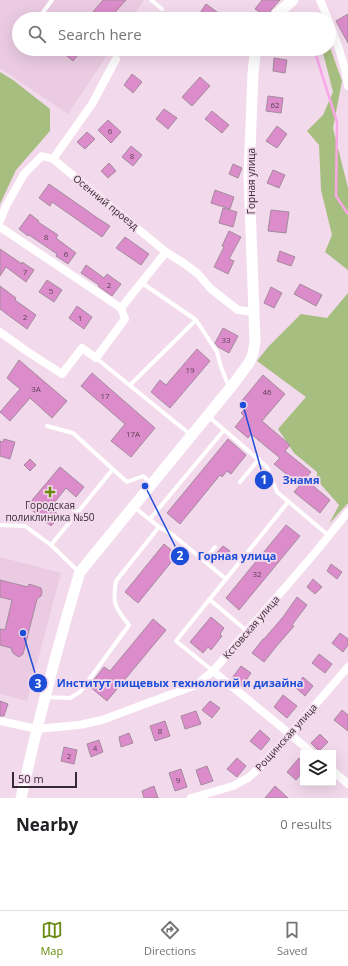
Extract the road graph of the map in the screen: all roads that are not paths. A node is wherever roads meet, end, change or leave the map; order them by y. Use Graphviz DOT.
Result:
graph roads {
  1 [pos="52,0"];
  2 [pos="151,0"];
  3 [pos="293,0"];
  4 [pos="320,0"];
  5 [pos="162,9"];
  6 [pos="43,12"];
  7 [pos="279,12"];
  8 [pos="325,12"];
  9 [pos="336,41"];
  10 [pos="255,56"];
  11 [pos="116,58"];
  12 [pos="348,86"];
  13 [pos="52,159"];
  14 [pos="0,221"];
  15 [pos="0,227"];
  16 [pos="166,252"];
  17 [pos="142,282"];
  18 [pos="121,308"];
  19 [pos="254,312"];
  20 [pos="196,320"];
  21 [pos="0,332"];
  22 [pos="96,358"];
  23 [pos="130,385"];
  24 [pos="231,387"];
  25 [pos="207,416"];
  26 [pos="47,426"];
  27 [pos="224,430"];
  28 [pos="191,436"];
  29 [pos="259,460"];
  30 [pos="113,469"];
  31 [pos="240,482"];
  32 [pos="152,484"];
  33 [pos="288,502"];
  34 [pos="65,503"];
  35 [pos="134,506"];
  36 [pos="348,512"];
  37 [pos="78,513"];
  38 [pos="150,519"];
  39 [pos="0,525"];
  40 [pos="159,527"];
  41 [pos="328,535"];
  42 [pos="51,545"];
  43 [pos="215,547"];
  44 [pos="204,561"];
  45 [pos="80,572"];
  46 [pos="226,579"];
  47 [pos="209,599"];
  48 [pos="248,631"];
  49 [pos="348,667"];
  50 [pos="213,671"];
  51 [pos="45,697"];
  52 [pos="0,721"];
  53 [pos="37,729"];
  54 [pos="290,734"];
  55 [pos="309,750"];
  56 [pos="336,774"];
  57 [pos="348,784"];
  58 [pos="21,798"];
  59 [pos="191,798"];
  1 -- 6 [label="lane"];
  2 -- 5 [label="lane"];
  3 -- 7 [label="main road"];
  4 -- 8 [label="street"];
  9 -- 12 [label="street"];
  10 -- 19 [label="main road, Горная улица"];
  11 -- 13 [label="street"];
  13 -- 14 [label="street"];
  13 -- 16 [label="street, Осенний проезд"];
  15 -- 18 [label="street"];
  16 -- 17 [label="street"];
  16 -- 19 [label="street, Осенний проезд"];
  17 -- 18 [label="street"];
  17 -- 20 [label="lane"];
  18 -- 22 [label="street"];
  19 -- 24 [label="main road, Горная улица"];
  20 -- 23 [label="lane"];
  20 -- 24 [label="lane"];
  21 -- 22 [label="street"];
  22 -- 23 [label="lane"];
  23 -- 28 [label="lane"];
  24 -- 25 [label="main road, Горная улица"];
  25 -- 27 [label="lane"];
  25 -- 28 [label="main road, Горная улица"];
  26 -- 30 [label="lane"];
  27 -- 29 [label="lane"];
  27 -- 38 [label="lane"];
  28 -- 32 [label="main road, Горная улица"];
  29 -- 31 [label="lane"];
  29 -- 33 [label="lane"];
  30 -- 32 [label="lane"];
  30 -- 37 [label="lane"];
  32 -- 35 [label="main road, Горная улица"];
  33 -- 41 [label="lane"];
  33 -- 46 [label="lane"];
  34 -- 37 [label="lane"];
  35 -- 38 [label="lane"];
  35 -- 45 [label="main road, Горная улица"];
  36 -- 41 [label="street, Кстовская улица"];
  37 -- 42 [label="lane"];
  38 -- 40 [label="lane"];
  39 -- 42 [label="lane"];
  40 -- 44 [label="lane"];
  40 -- 51 [label="lane"];
  41 -- 48 [label="street, Кстовская улица"];
  42 -- 45 [label="lane"];
  43 -- 44 [label="lane"];
  44 -- 46 [label="lane"];
  45 -- 51 [label="main road, Горная улица"];
  46 -- 47 [label="lane"];
  47 -- 48 [label="lane"];
  47 -- 50 [label="lane"];
  48 -- 50 [label="street, Кстовская улица"];
  49 -- 54 [label="street, Рощинская улица"];
  50 -- 53 [label="street, Кстовская улица"];
  50 -- 54 [label="street"];
  51 -- 53 [label="main road, Горная улица"];
  52 -- 53 [label="street, Кстовская улица"];
  53 -- 58 [label="main road, Горная улица"];
  54 -- 55 [label="street"];
  54 -- 59 [label="street, Рощинская улица"];
  56 -- 57 [label="street"];
}
